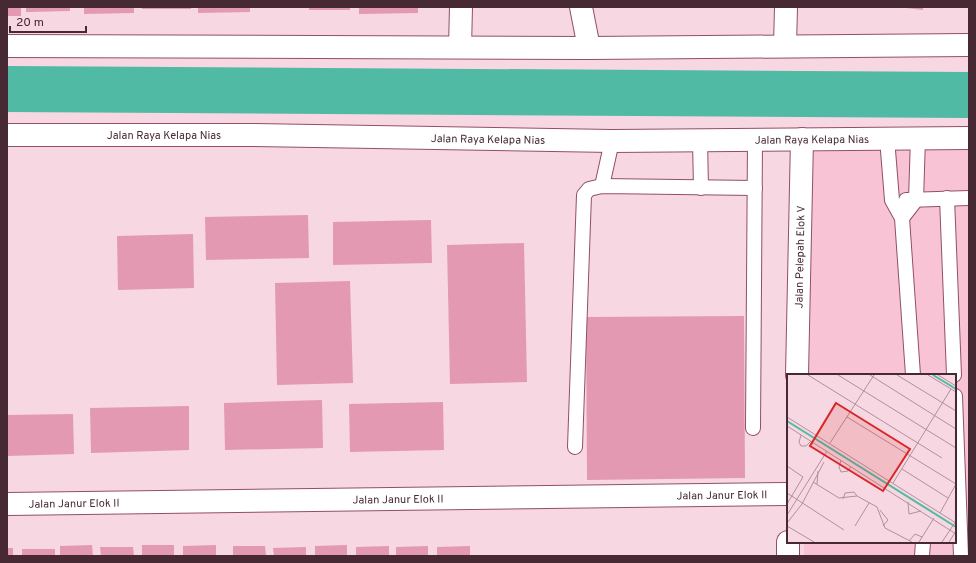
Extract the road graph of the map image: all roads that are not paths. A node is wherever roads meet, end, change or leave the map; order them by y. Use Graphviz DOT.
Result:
graph roads {
  1 [pos="461,7"];
  2 [pos="581,7"];
  3 [pos="786,7"];
  4 [pos="969,45"];
  5 [pos="7,46"];
  6 [pos="785,46"];
  7 [pos="460,47"];
  8 [pos="589,48"];
  9 [pos="7,135"];
  10 [pos="887,138"];
  11 [pos="918,138"];
  12 [pos="969,138"];
  13 [pos="802,139"];
  14 [pos="700,140"];
  15 [pos="612,141"];
  16 [pos="755,141"];
  17 [pos="602,186"];
  18 [pos="701,188"];
  19 [pos="755,188"];
  20 [pos="947,198"];
  21 [pos="969,198"];
  22 [pos="892,200"];
  23 [pos="916,200"];
  24 [pos="902,218"];
  25 [pos="797,374"];
  26 [pos="913,374"];
  27 [pos="954,374"];
  28 [pos="752,428"];
  29 [pos="575,447"];
  30 [pos="956,448"];
  31 [pos="787,494"];
  32 [pos="957,500"];
  33 [pos="7,504"];
  34 [pos="788,543"];
  35 [pos="923,543"];
  36 [pos="788,556"];
  37 [pos="922,556"];
  38 [pos="961,556"];
  1 -- 7 [label="main road"];
  2 -- 8 [label="main road"];
  3 -- 6 [label="main road"];
  4 -- 6 [label="main road"];
  5 -- 7 [label="main road"];
  6 -- 8 [label="main road"];
  7 -- 8 [label="main road"];
  9 -- 15 [label="main road, Jalan Raya Kelapa Nias"];
  10 -- 11 [label="main road, Jalan Raya Kelapa Nias"];
  10 -- 13 [label="main road, Jalan Raya Kelapa Nias"];
  10 -- 22 [label="lane"];
  11 -- 12 [label="main road, Jalan Raya Kelapa Nias"];
  11 -- 23 [label="lane"];
  13 -- 16 [label="main road, Jalan Raya Kelapa Nias"];
  13 -- 25 [label="main road, Jalan Pelepah Elok V"];
  14 -- 15 [label="main road, Jalan Raya Kelapa Nias"];
  14 -- 16 [label="main road, Jalan Raya Kelapa Nias"];
  14 -- 18 [label="lane"];
  15 -- 17 [label="lane"];
  16 -- 19 [label="lane"];
  17 -- 18 [label="lane"];
  17 -- 29 [label="lane"];
  18 -- 19 [label="lane"];
  19 -- 28 [label="lane"];
  20 -- 21 [label="lane"];
  20 -- 23 [label="lane"];
  20 -- 27 [label="lane"];
  22 -- 23 [label="lane"];
  22 -- 24 [label="lane"];
  23 -- 24 [label="lane"];
  24 -- 26 [label="lane"];
  30 -- 32 [label="lane"];
  31 -- 33 [label="main road, Jalan Janur Elok II"];
  32 -- 38 [label="lane"];
  34 -- 36 [label="main road"];
  35 -- 37 [label="lane"];
}
